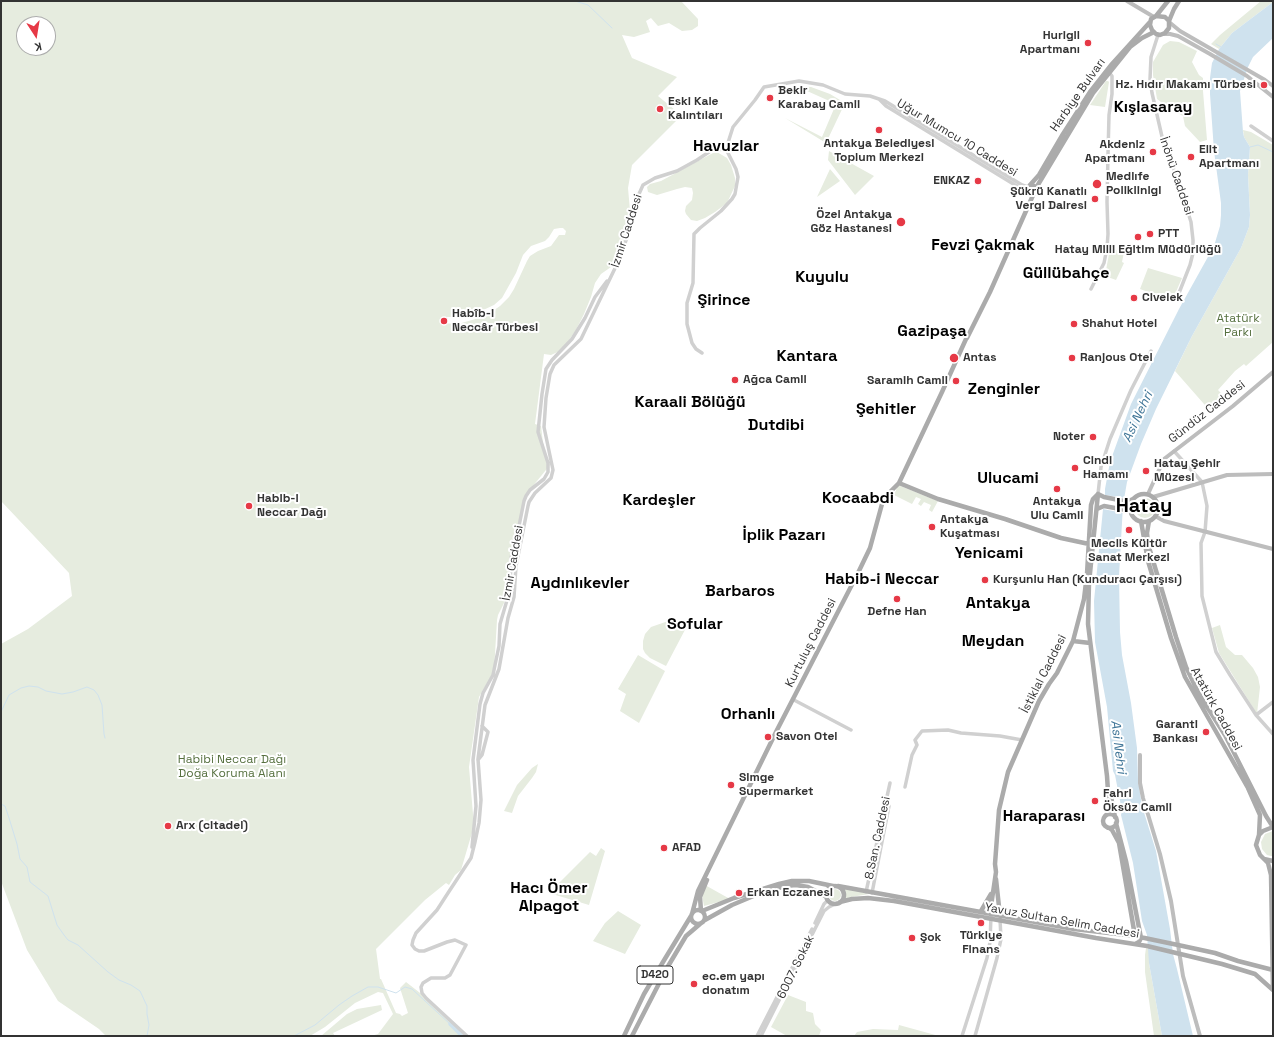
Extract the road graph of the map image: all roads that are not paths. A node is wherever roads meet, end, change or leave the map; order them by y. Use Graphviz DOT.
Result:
graph roads {
  1 [pos="1128,1"];
  2 [pos="1168,1"];
  3 [pos="1179,1"];
  4 [pos="1155,17"];
  5 [pos="1150,22"];
  6 [pos="1169,22"];
  7 [pos="1158,34"];
  8 [pos="1211,51"];
  9 [pos="1109,71"];
  10 [pos="1273,86"];
  11 [pos="1273,97"];
  12 [pos="1251,126"];
  13 [pos="1273,141"];
  14 [pos="726,149"];
  15 [pos="1029,187"];
  16 [pos="1035,190"];
  17 [pos="613,273"];
  18 [pos="1091,289"];
  19 [pos="1179,293"];
  20 [pos="1151,351"];
  21 [pos="702,353"];
  22 [pos="1273,372"];
  23 [pos="1174,451"];
  24 [pos="1273,474"];
  25 [pos="1202,482"];
  26 [pos="899,483"];
  27 [pos="1098,494"];
  28 [pos="1151,496"];
  29 [pos="1133,500"];
  30 [pos="1097,509"];
  31 [pos="1131,511"];
  32 [pos="1155,516"];
  33 [pos="1141,521"];
  34 [pos="1148,521"];
  35 [pos="1205,532"];
  36 [pos="1089,544"];
  37 [pos="1273,549"];
  38 [pos="1073,641"];
  39 [pos="1090,644"];
  40 [pos="794,700"];
  41 [pos="1273,702"];
  42 [pos="1256,715"];
  43 [pos="482,726"];
  44 [pos="851,730"];
  45 [pos="1273,734"];
  46 [pos="1022,740"];
  47 [pos="1140,755"];
  48 [pos="478,760"];
  49 [pos="1107,776"];
  50 [pos="890,783"];
  51 [pos="905,787"];
  52 [pos="889,806"];
  53 [pos="1105,816"];
  54 [pos="1115,817"];
  55 [pos="1116,823"];
  56 [pos="1273,827"];
  57 [pos="1109,828"];
  58 [pos="1259,834"];
  59 [pos="722,842"];
  60 [pos="471,858"];
  61 [pos="1264,858"];
  62 [pos="1273,861"];
  63 [pos="996,872"];
  64 [pos="835,886"];
  65 [pos="993,889"];
  66 [pos="866,892"];
  67 [pos="872,893"];
  68 [pos="827,899"];
  69 [pos="838,903"];
  70 [pos="701,911"];
  71 [pos="981,911"];
  72 [pos="692,915"];
  73 [pos="990,916"];
  74 [pos="1000,918"];
  75 [pos="705,920"];
  76 [pos="700,924"];
  77 [pos="1135,936"];
  78 [pos="1143,938"];
  79 [pos="1134,944"];
  80 [pos="1177,948"];
  81 [pos="1273,970"];
  82 [pos="1255,974"];
  83 [pos="1273,979"];
  84 [pos="1273,990"];
  85 [pos="467,1036"];
  86 [pos="624,1036"];
  87 [pos="632,1036"];
  88 [pos="757,1036"];
  89 [pos="762,1036"];
  90 [pos="962,1036"];
  91 [pos="975,1036"];
  92 [pos="1200,1036"];
  1 -- 4 [label="main road"];
  2 -- 4 [label="main road, Harbiye Bulvarı"];
  3 -- 6 [label="main road, Harbiye Bulvarı"];
  4 -- 5 [label="main road, Harbiye Bulvarı"];
  4 -- 6 [label="main road"];
  5 -- 7 [label="main road"];
  5 -- 9 [label="main road, Harbiye Bulvarı"];
  6 -- 7 [label="main road, Harbiye Bulvarı"];
  6 -- 8 [label="main road"];
  7 -- 8 [label="main road"];
  7 -- 9 [label="main road, Harbiye Bulvarı"];
  7 -- 19 [label="street, İnönü Caddesi"];
  8 -- 10 [label="main road"];
  8 -- 11 [label="main road"];
  9 -- 15 [label="main road, Harbiye Bulvarı"];
  9 -- 16 [label="main road, Harbiye Bulvarı"];
  9 -- 18 [label="street"];
  12 -- 13 [label="street"];
  14 -- 15 [label="street, Uğur Mumcu 10 Caddesi"];
  14 -- 17 [label="street, İzmir Caddesi"];
  14 -- 21 [label="street"];
  15 -- 16 [label="main road, Uğur Mumcu 10 Caddesi"];
  15 -- 16 [label="main road, Uğur Mumcu 10 Caddesi"];
  16 -- 26 [label="main road, Kurtuluş Caddesi"];
  17 -- 43 [label="street, İzmir Caddesi"];
  17 -- 60 [label="street, İzmir Caddesi"];
  20 -- 27 [label="street"];
  22 -- 23 [label="main road, Gündüz Caddesi"];
  23 -- 25 [label="street"];
  23 -- 28 [label="main road, Gündüz Caddesi"];
  24 -- 25 [label="main road"];
  25 -- 28 [label="main road"];
  25 -- 35 [label="street"];
  26 -- 36 [label="main road"];
  26 -- 40 [label="main road, Kurtuluş Caddesi"];
  27 -- 29 [label="main road"];
  27 -- 30 [label="main road"];
  27 -- 36 [label="main road, İstiklal Caddesi"];
  28 -- 29 [label="main road"];
  28 -- 32 [label="main road"];
  29 -- 31 [label="main road"];
  30 -- 31 [label="main road"];
  30 -- 39 [label="main road"];
  31 -- 33 [label="main road"];
  32 -- 34 [label="main road"];
  32 -- 35 [label="main road"];
  33 -- 34 [label="main road"];
  33 -- 58 [label="main road, Atatürk Caddesi"];
  34 -- 56 [label="main road, Atatürk Caddesi"];
  35 -- 37 [label="main road"];
  35 -- 42 [label="street"];
  36 -- 38 [label="main road, İstiklal Caddesi"];
  38 -- 39 [label="main road"];
  38 -- 46 [label="main road, İstiklal Caddesi"];
  39 -- 49 [label="main road"];
  40 -- 44 [label="street"];
  40 -- 59 [label="main road, Kurtuluş Caddesi"];
  41 -- 42 [label="street"];
  42 -- 45 [label="street"];
  43 -- 48 [label="street, İzmir Caddesi"];
  43 -- 48 [label="street"];
  46 -- 51 [label="street"];
  46 -- 63 [label="main road, İstiklal Caddesi"];
  47 -- 80 [label="main road"];
  48 -- 60 [label="street, İzmir Caddesi"];
  49 -- 53 [label="main road"];
  49 -- 54 [label="main road"];
  50 -- 66 [label="street, 8.San. Caddesi"];
  52 -- 67 [label="street, 8.San. Caddesi"];
  53 -- 54 [label="main road"];
  53 -- 57 [label="main road"];
  54 -- 55 [label="main road"];
  55 -- 57 [label="main road"];
  55 -- 78 [label="main road"];
  56 -- 58 [label="main road, Atatürk Caddesi"];
  57 -- 77 [label="main road"];
  58 -- 61 [label="main road, Atatürk Caddesi"];
  59 -- 70 [label="main road"];
  59 -- 72 [label="main road"];
  60 -- 85 [label="street, İzmir Caddesi"];
  61 -- 62 [label="main road"];
  61 -- 81 [label="main road, Atatürk Caddesi"];
  63 -- 65 [label="main road, İstiklal Caddesi"];
  63 -- 74 [label="main road, İstiklal Caddesi"];
  64 -- 66 [label="main road, Yavuz Sultan Selim Caddesi"];
  64 -- 68 [label="main road"];
  64 -- 69 [label="main road"];
  64 -- 70 [label="main road, Yavuz Sultan Selim Caddesi"];
  65 -- 71 [label="main road, İstiklal Caddesi"];
  65 -- 73 [label="main road, İstiklal Caddesi"];
  66 -- 67 [label="main road, Yavuz Sultan Selim Caddesi"];
  67 -- 71 [label="main road, Yavuz Sultan Selim Caddesi"];
  68 -- 69 [label="main road, Yavuz Sultan Selim Caddesi"];
  68 -- 75 [label="main road, Yavuz Sultan Selim Caddesi"];
  68 -- 88 [label="street, 6007. Sokak"];
  69 -- 73 [label="main road, Yavuz Sultan Selim Caddesi"];
  69 -- 89 [label="street, 6007. Sokak"];
  70 -- 72 [label="main road"];
  70 -- 75 [label="main road"];
  71 -- 73 [label="main road, Yavuz Sultan Selim Caddesi"];
  72 -- 76 [label="main road"];
  72 -- 86 [label="main road, D420"];
  73 -- 74 [label="main road, Yavuz Sultan Selim Caddesi"];
  73 -- 90 [label="street"];
  74 -- 77 [label="main road, Yavuz Sultan Selim Caddesi"];
  74 -- 79 [label="main road, Yavuz Sultan Selim Caddesi"];
  74 -- 91 [label="street"];
  75 -- 76 [label="main road"];
  76 -- 87 [label="main road, D420"];
  77 -- 78 [label="main road, Yavuz Sultan Selim Caddesi"];
  78 -- 79 [label="main road"];
  78 -- 80 [label="main road, Yavuz Sultan Selim Caddesi"];
  79 -- 80 [label="main road, Yavuz Sultan Selim Caddesi"];
  80 -- 81 [label="main road, Yavuz Sultan Selim Caddesi"];
  80 -- 82 [label="main road, Yavuz Sultan Selim Caddesi"];
  80 -- 92 [label="main road"];
  81 -- 83 [label="main road, Atatürk Caddesi"];
  82 -- 83 [label="main road"];
  82 -- 84 [label="main road, Yavuz Sultan Selim Caddesi"];
  83 -- 84 [label="main road, Atatürk Caddesi"];
}
